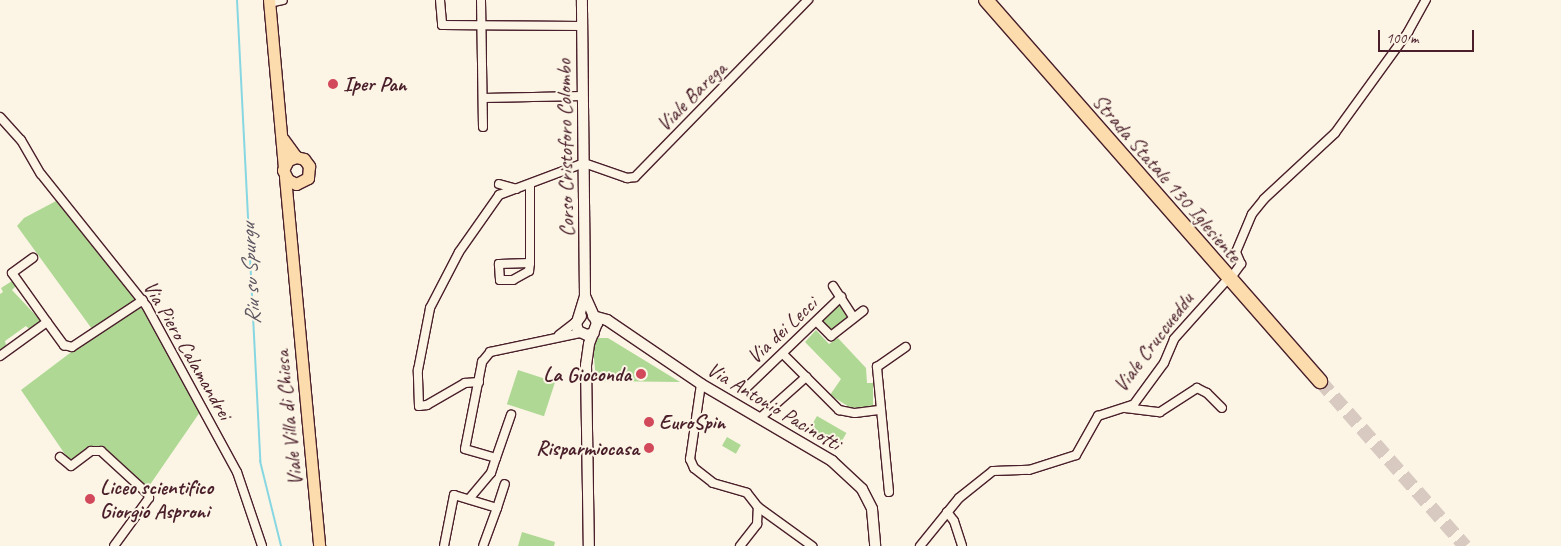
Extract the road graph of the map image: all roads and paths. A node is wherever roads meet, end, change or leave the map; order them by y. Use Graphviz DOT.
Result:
graph roads {
  1 [pos="283,0"];
  2 [pos="440,0"];
  3 [pos="481,0"];
  4 [pos="582,0"];
  5 [pos="808,0"];
  6 [pos="986,0"];
  7 [pos="1426,0"];
  8 [pos="269,1"];
  9 [pos="481,24"];
  10 [pos="582,26"];
  11 [pos="583,96"];
  12 [pos="483,98"];
  13 [pos="0,117"];
  14 [pos="483,127"];
  15 [pos="282,139"];
  16 [pos="296,157"];
  17 [pos="584,163"];
  18 [pos="284,172"];
  19 [pos="296,184"];
  20 [pos="500,184"];
  21 [pos="530,185"];
  22 [pos="516,190"];
  23 [pos="288,197"];
  24 [pos="33,258"];
  25 [pos="530,263"];
  26 [pos="1233,275"];
  27 [pos="1226,281"];
  28 [pos="833,286"];
  29 [pos="585,296"];
  30 [pos="841,297"];
  31 [pos="143,300"];
  32 [pos="863,311"];
  33 [pos="592,316"];
  34 [pos="853,317"];
  35 [pos="577,320"];
  36 [pos="47,322"];
  37 [pos="817,322"];
  38 [pos="612,327"];
  39 [pos="595,331"];
  40 [pos="580,333"];
  41 [pos="557,336"];
  42 [pos="906,348"];
  43 [pos="784,355"];
  44 [pos="0,356"];
  45 [pos="586,365"];
  46 [pos="806,377"];
  47 [pos="1320,381"];
  48 [pos="479,382"];
  49 [pos="586,383"];
  50 [pos="701,384"];
  51 [pos="746,388"];
  52 [pos="1123,408"];
  53 [pos="1222,408"];
  54 [pos="881,410"];
  55 [pos="511,415"];
  56 [pos="760,418"];
  57 [pos="60,457"];
  58 [pos="496,458"];
  59 [pos="505,484"];
  60 [pos="889,492"];
  61 [pos="469,499"];
  62 [pos="758,507"];
  63 [pos="496,508"];
  64 [pos="947,512"];
  65 [pos="114,546"];
  66 [pos="262,546"];
  67 [pos="319,546"];
  68 [pos="444,546"];
  69 [pos="483,546"];
  70 [pos="585,546"];
  71 [pos="589,546"];
  72 [pos="740,546"];
  73 [pos="812,546"];
  74 [pos="875,546"];
  75 [pos="920,546"];
  76 [pos="962,546"];
  1 -- 8 [label="street"];
  2 -- 9 [label="street"];
  3 -- 9 [label="street"];
  4 -- 10 [label="street, Corso Cristoforo Colombo"];
  5 -- 17 [label="street, Viale Barega"];
  6 -- 47 [label="highway, Strada Statale 130 Iglesiente"];
  7 -- 26 [label="street"];
  8 -- 15 [label="main road, Viale Villa di Chiesa"];
  9 -- 10 [label="street"];
  9 -- 12 [label="street"];
  10 -- 11 [label="street, Corso Cristoforo Colombo"];
  11 -- 12 [label="street"];
  11 -- 17 [label="street, Corso Cristoforo Colombo"];
  12 -- 14 [label="street"];
  13 -- 31 [label="street, Via Piero Calamandrei"];
  15 -- 16 [label="main road"];
  15 -- 18 [label="main road, Viale Villa di Chiesa"];
  16 -- 18 [label="main road"];
  16 -- 19 [label="main road"];
  17 -- 21 [label="street"];
  17 -- 29 [label="street, Corso Cristoforo Colombo"];
  18 -- 19 [label="main road"];
  18 -- 23 [label="main road, Viale Villa di Chiesa"];
  19 -- 23 [label="main road"];
  20 -- 22 [label="street"];
  21 -- 22 [label="street"];
  21 -- 25 [label="street"];
  22 -- 48 [label="street"];
  23 -- 67 [label="main road, Viale Villa di Chiesa"];
  24 -- 36 [label="street"];
  25 -- 25 [label="street"];
  27 -- 52 [label="street, Viale Cruccueddu"];
  28 -- 30 [label="street"];
  29 -- 33 [label="street, Corso Cristoforo Colombo"];
  29 -- 35 [label="street, Corso Cristoforo Colombo"];
  30 -- 34 [label="street"];
  30 -- 37 [label="street, Via dei Lecci"];
  31 -- 36 [label="street"];
  31 -- 66 [label="street, Via Piero Calamandrei"];
  32 -- 34 [label="street"];
  33 -- 35 [label="street"];
  33 -- 38 [label="street, Via Antonio Pacinotti"];
  33 -- 39 [label="street, Corso Cristoforo Colombo"];
  34 -- 37 [label="street"];
  35 -- 40 [label="street, Corso Cristoforo Colombo"];
  35 -- 41 [label="street"];
  36 -- 44 [label="street"];
  37 -- 43 [label="street, Via dei Lecci"];
  38 -- 39 [label="street"];
  38 -- 50 [label="street, Via Antonio Pacinotti"];
  39 -- 40 [label="street"];
  39 -- 45 [label="street, Corso Cristoforo Colombo"];
  40 -- 41 [label="street"];
  40 -- 45 [label="street, Corso Cristoforo Colombo"];
  41 -- 48 [label="street"];
  42 -- 54 [label="street"];
  43 -- 46 [label="street"];
  43 -- 51 [label="street, Via dei Lecci"];
  45 -- 49 [label="street, Corso Cristoforo Colombo"];
  46 -- 54 [label="street"];
  46 -- 56 [label="street"];
  48 -- 58 [label="street"];
  49 -- 70 [label="street, Corso Cristoforo Colombo"];
  49 -- 71 [label="street, Corso Cristoforo Colombo"];
  50 -- 56 [label="street, Via Antonio Pacinotti"];
  50 -- 62 [label="street"];
  52 -- 53 [label="street"];
  52 -- 64 [label="street, Viale Cruccueddu"];
  54 -- 60 [label="street"];
  55 -- 58 [label="street"];
  56 -- 74 [label="street, Via Antonio Pacinotti"];
  57 -- 65 [label="street"];
  58 -- 61 [label="street"];
  59 -- 63 [label="street"];
  61 -- 63 [label="street"];
  61 -- 68 [label="street"];
  62 -- 72 [label="street"];
  62 -- 73 [label="street"];
  63 -- 69 [label="street"];
  64 -- 75 [label="street, Viale Cruccueddu"];
  64 -- 76 [label="street"];
}
